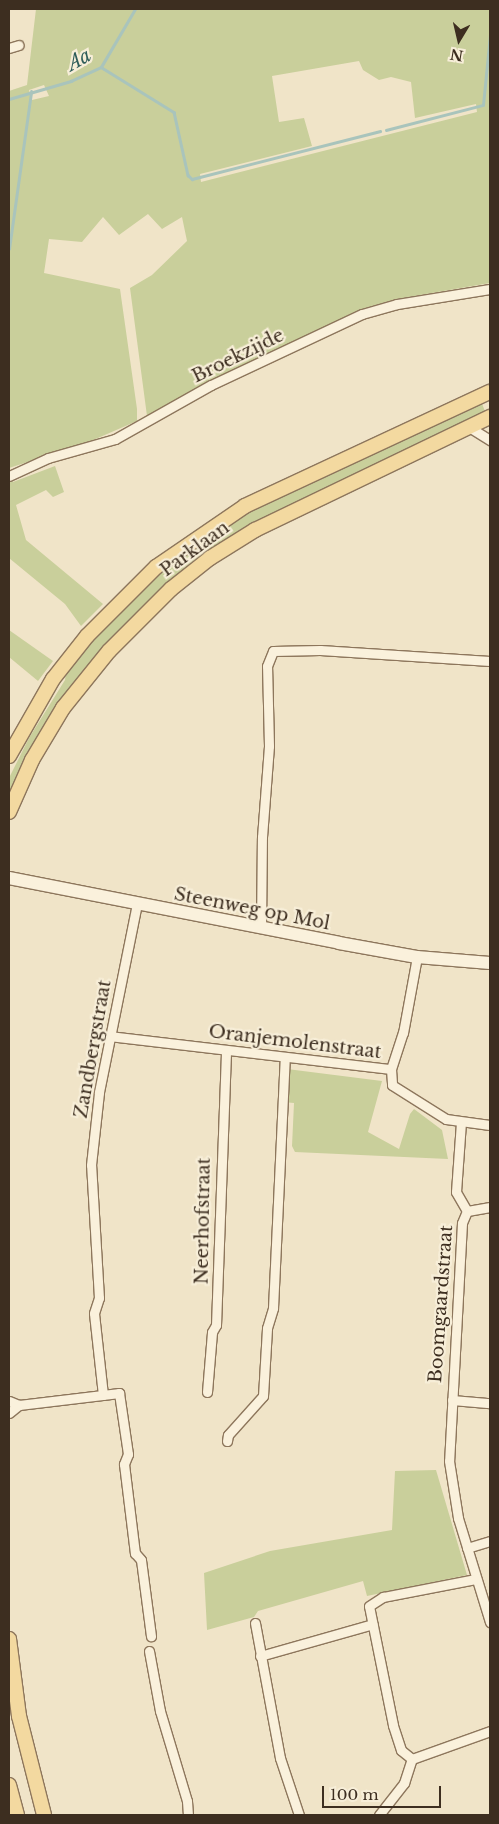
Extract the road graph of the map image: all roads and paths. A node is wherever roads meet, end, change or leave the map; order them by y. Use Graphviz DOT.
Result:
graph roads {
  1 [pos="19,45"];
  2 [pos="9,48"];
  3 [pos="490,289"];
  4 [pos="490,392"];
  5 [pos="490,417"];
  6 [pos="469,427"];
  7 [pos="490,440"];
  8 [pos="9,476"];
  9 [pos="490,662"];
  10 [pos="9,756"];
  11 [pos="9,812"];
  12 [pos="9,878"];
  13 [pos="137,904"];
  14 [pos="262,928"];
  15 [pos="418,957"];
  16 [pos="490,963"];
  17 [pos="109,1036"];
  18 [pos="226,1050"];
  19 [pos="285,1057"];
  20 [pos="391,1070"];
  21 [pos="461,1122"];
  22 [pos="490,1125"];
  23 [pos="490,1207"];
  24 [pos="467,1211"];
  25 [pos="207,1392"];
  26 [pos="103,1395"];
  27 [pos="452,1400"];
  28 [pos="9,1401"];
  29 [pos="490,1403"];
  30 [pos="19,1405"];
  31 [pos="9,1413"];
  32 [pos="227,1441"];
  33 [pos="490,1541"];
  34 [pos="466,1548"];
  35 [pos="476,1579"];
  36 [pos="490,1622"];
  37 [pos="255,1623"];
  38 [pos="373,1624"];
  39 [pos="152,1636"];
  40 [pos="9,1639"];
  41 [pos="148,1651"];
  42 [pos="260,1656"];
  43 [pos="490,1731"];
  44 [pos="412,1759"];
  45 [pos="9,1785"];
  46 [pos="17,1815"];
  47 [pos="44,1815"];
  48 [pos="188,1815"];
  49 [pos="299,1815"];
  50 [pos="379,1815"];
  1 -- 2 [label="street"];
  3 -- 8 [label="street, Broekzijde"];
  4 -- 10 [label="main road, Parklaan"];
  5 -- 6 [label="main road, Parklaan"];
  6 -- 7 [label="street"];
  6 -- 11 [label="main road, Parklaan"];
  9 -- 14 [label="street"];
  12 -- 13 [label="street, Steenweg op Mol"];
  13 -- 14 [label="street, Steenweg op Mol"];
  13 -- 17 [label="street, Zandbergstraat"];
  14 -- 15 [label="street, Steenweg op Mol"];
  15 -- 16 [label="street, Steenweg op Mol"];
  15 -- 20 [label="street, Oranjemolenstraat"];
  17 -- 18 [label="street, Oranjemolenstraat"];
  17 -- 26 [label="street, Zandbergstraat"];
  18 -- 19 [label="street, Oranjemolenstraat"];
  18 -- 25 [label="street, Neerhofstraat"];
  19 -- 20 [label="street, Oranjemolenstraat"];
  19 -- 32 [label="street"];
  20 -- 21 [label="street"];
  21 -- 22 [label="street"];
  21 -- 24 [label="street, Boomgaardstraat"];
  23 -- 24 [label="street, Boomgaardstraat"];
  24 -- 27 [label="street, Boomgaardstraat"];
  26 -- 30 [label="street"];
  26 -- 39 [label="street"];
  27 -- 29 [label="street"];
  27 -- 34 [label="street, Boomgaardstraat"];
  28 -- 30 [label="street"];
  30 -- 31 [label="street"];
  33 -- 34 [label="street"];
  34 -- 35 [label="street, Boomgaardstraat"];
  35 -- 36 [label="street, Boomgaardstraat"];
  35 -- 38 [label="street"];
  37 -- 42 [label="street"];
  38 -- 42 [label="street"];
  38 -- 44 [label="street"];
  40 -- 47 [label="main road"];
  41 -- 48 [label="street"];
  42 -- 49 [label="street"];
  43 -- 44 [label="street"];
  44 -- 50 [label="street"];
  45 -- 46 [label="main road"];
}
